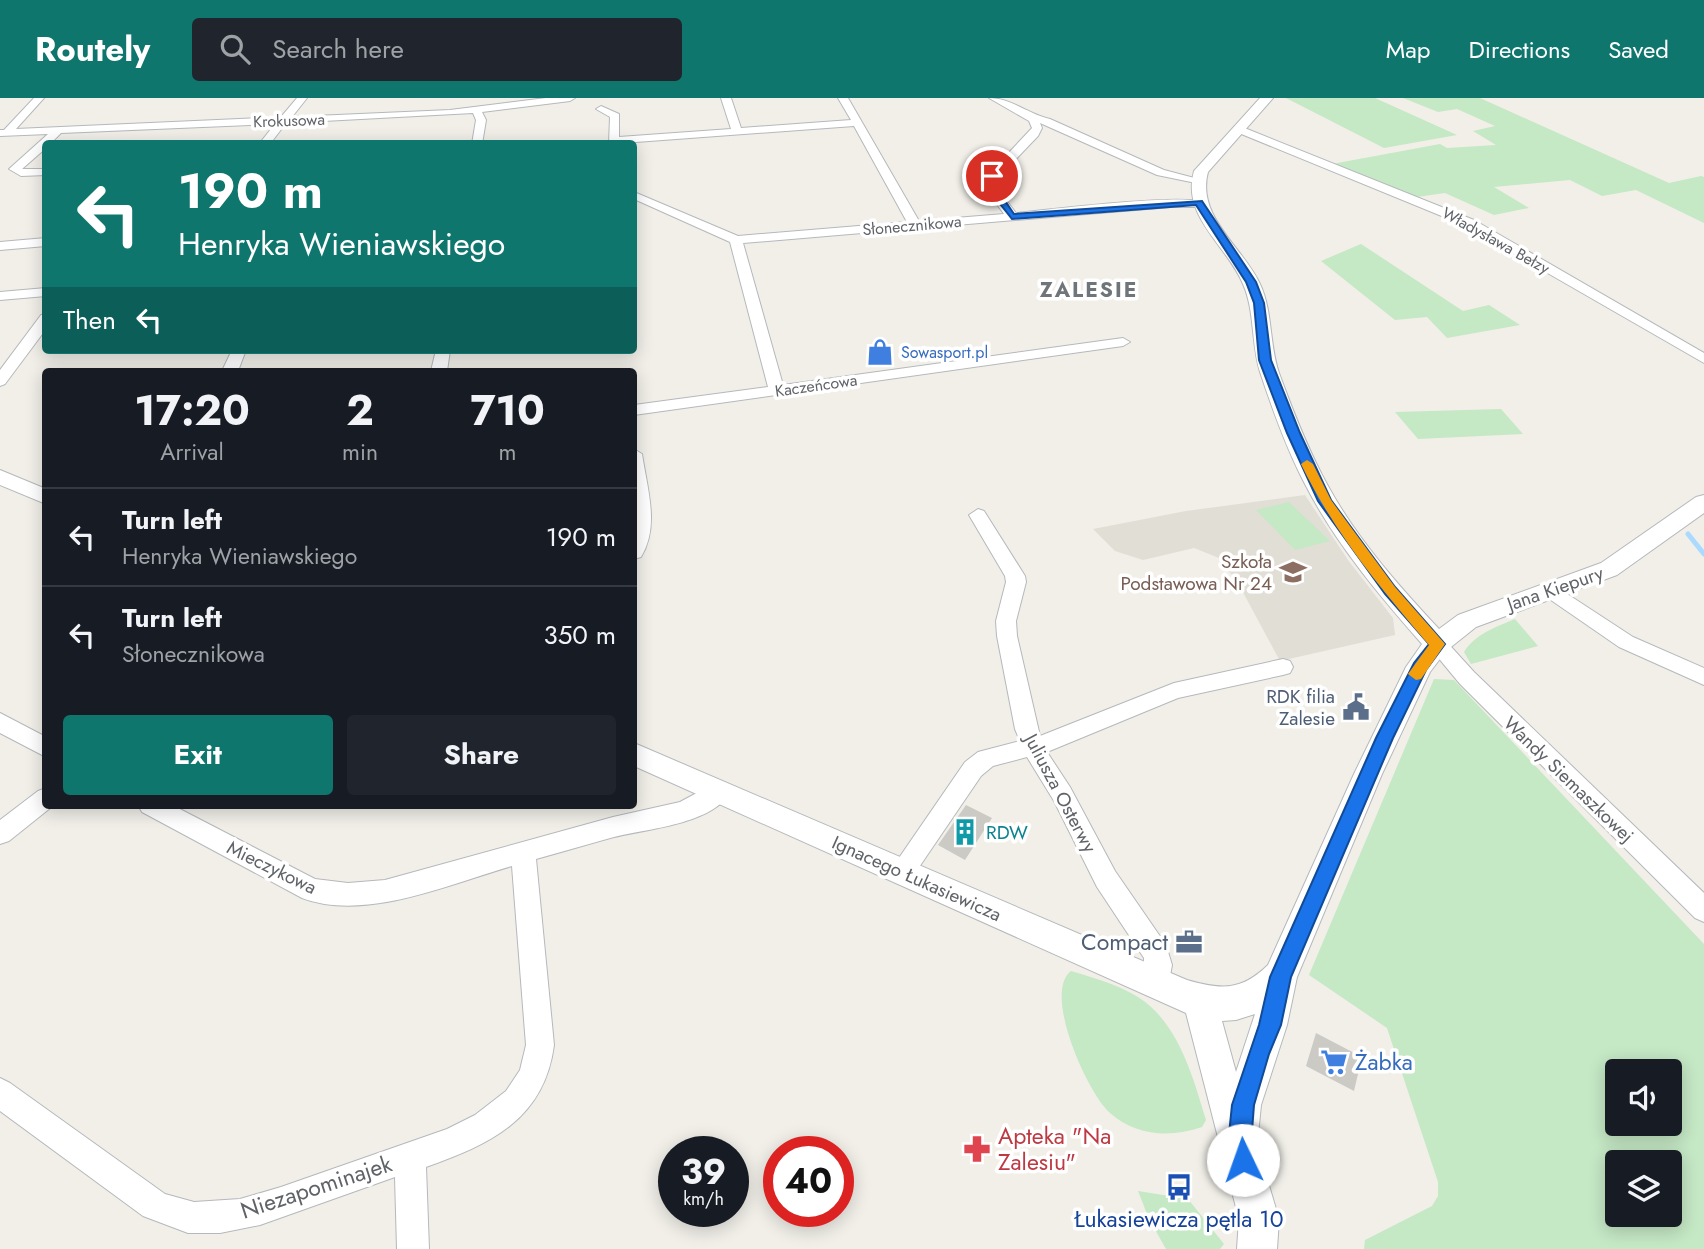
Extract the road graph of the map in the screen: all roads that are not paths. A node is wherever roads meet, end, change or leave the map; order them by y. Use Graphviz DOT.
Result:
graph roads {
  1 [pos="39,98"];
  2 [pos="302,98"];
  3 [pos="570,98"];
  4 [pos="726,98"];
  5 [pos="844,98"];
  6 [pos="994,98"];
  7 [pos="1267,98"];
  8 [pos="601,109"];
  9 [pos="477,110"];
  10 [pos="1033,119"];
  11 [pos="284,120"];
  12 [pos="857,123"];
  13 [pos="60,129"];
  14 [pos="1238,130"];
  15 [pos="4,132"];
  16 [pos="737,132"];
  17 [pos="48,140"];
  18 [pos="267,140"];
  19 [pos="478,140"];
  20 [pos="614,140"];
  21 [pos="637,140"];
  22 [pos="42,145"];
  23 [pos="42,173"];
  24 [pos="1196,180"];
  25 [pos="637,196"];
  26 [pos="1199,202"];
  27 [pos="1012,216"];
  28 [pos="915,225"];
  29 [pos="736,240"];
  30 [pos="42,242"];
  31 [pos="0,246"];
  32 [pos="42,292"];
  33 [pos="0,296"];
  34 [pos="42,323"];
  35 [pos="1123,342"];
  36 [pos="1704,359"];
  37 [pos="0,381"];
  38 [pos="777,391"];
  39 [pos="637,410"];
  40 [pos="0,477"];
  41 [pos="637,478"];
  42 [pos="42,495"];
  43 [pos="1704,502"];
  44 [pos="978,514"];
  45 [pos="637,546"];
  46 [pos="1552,591"];
  47 [pos="1437,644"];
  48 [pos="1283,667"];
  49 [pos="1704,677"];
  50 [pos="0,722"];
  51 [pos="42,746"];
  52 [pos="1033,746"];
  53 [pos="637,755"];
  54 [pos="719,791"];
  55 [pos="42,801"];
  56 [pos="158,809"];
  57 [pos="0,834"];
  58 [pos="523,852"];
  59 [pos="902,871"];
  60 [pos="1704,910"];
  61 [pos="1280,977"];
  62 [pos="1157,983"];
  63 [pos="1202,1001"];
  64 [pos="0,1093"];
  65 [pos="1239,1144"];
  66 [pos="410,1156"];
  67 [pos="413,1249"];
  68 [pos="1257,1249"];
  1 -- 15 [label="street, Krokusowa"];
  2 -- 11 [label="street"];
  3 -- 9 [label="street, Krokusowa"];
  4 -- 16 [label="street"];
  5 -- 12 [label="street"];
  6 -- 10 [label="street"];
  7 -- 14 [label="street"];
  8 -- 20 [label="street"];
  9 -- 11 [label="street, Krokusowa"];
  9 -- 19 [label="street"];
  10 -- 24 [label="street"];
  10 -- 27 [label="street"];
  11 -- 13 [label="street, Krokusowa"];
  11 -- 18 [label="street"];
  12 -- 16 [label="street"];
  12 -- 28 [label="street"];
  13 -- 15 [label="street, Krokusowa"];
  13 -- 17 [label="street"];
  14 -- 24 [label="street"];
  14 -- 36 [label="street, Władysława Bełzy"];
  16 -- 21 [label="street"];
  22 -- 23 [label="street"];
  24 -- 26 [label="street"];
  25 -- 29 [label="street, Słonecznikowa"];
  26 -- 27 [label="street, Słonecznikowa"];
  26 -- 47 [label="street"];
  27 -- 28 [label="street, Słonecznikowa"];
  28 -- 29 [label="street, Słonecznikowa"];
  29 -- 38 [label="street"];
  30 -- 31 [label="street"];
  32 -- 33 [label="street"];
  34 -- 37 [label="street"];
  35 -- 38 [label="street, Kaczeńcowa"];
  38 -- 39 [label="street, Kaczeńcowa"];
  40 -- 42 [label="street"];
  41 -- 45 [label="street"];
  43 -- 46 [label="street, Jana Kiepury"];
  44 -- 52 [label="street, Juliusza Osterwy"];
  46 -- 47 [label="street, Jana Kiepury"];
  46 -- 49 [label="street"];
  47 -- 60 [label="street, Wandy Siemaszkowej"];
  47 -- 61 [label="street, Jana Kiepury"];
  48 -- 52 [label="street"];
  50 -- 51 [label="street"];
  52 -- 59 [label="street"];
  52 -- 62 [label="street, Juliusza Osterwy"];
  53 -- 54 [label="street, Ignacego Łukasiewicza"];
  54 -- 58 [label="street, Mieczykowa"];
  54 -- 59 [label="street, Ignacego Łukasiewicza"];
  55 -- 57 [label="street"];
  56 -- 58 [label="street, Mieczykowa"];
  58 -- 66 [label="street"];
  59 -- 62 [label="street, Ignacego Łukasiewicza"];
  61 -- 63 [label="street, Ignacego Łukasiewicza"];
  61 -- 65 [label="street"];
  62 -- 63 [label="street, Ignacego Łukasiewicza"];
  63 -- 65 [label="street"];
  64 -- 66 [label="street, Niezapominajek"];
  65 -- 68 [label="street"];
  66 -- 67 [label="street, Niezapominajek"];
}
